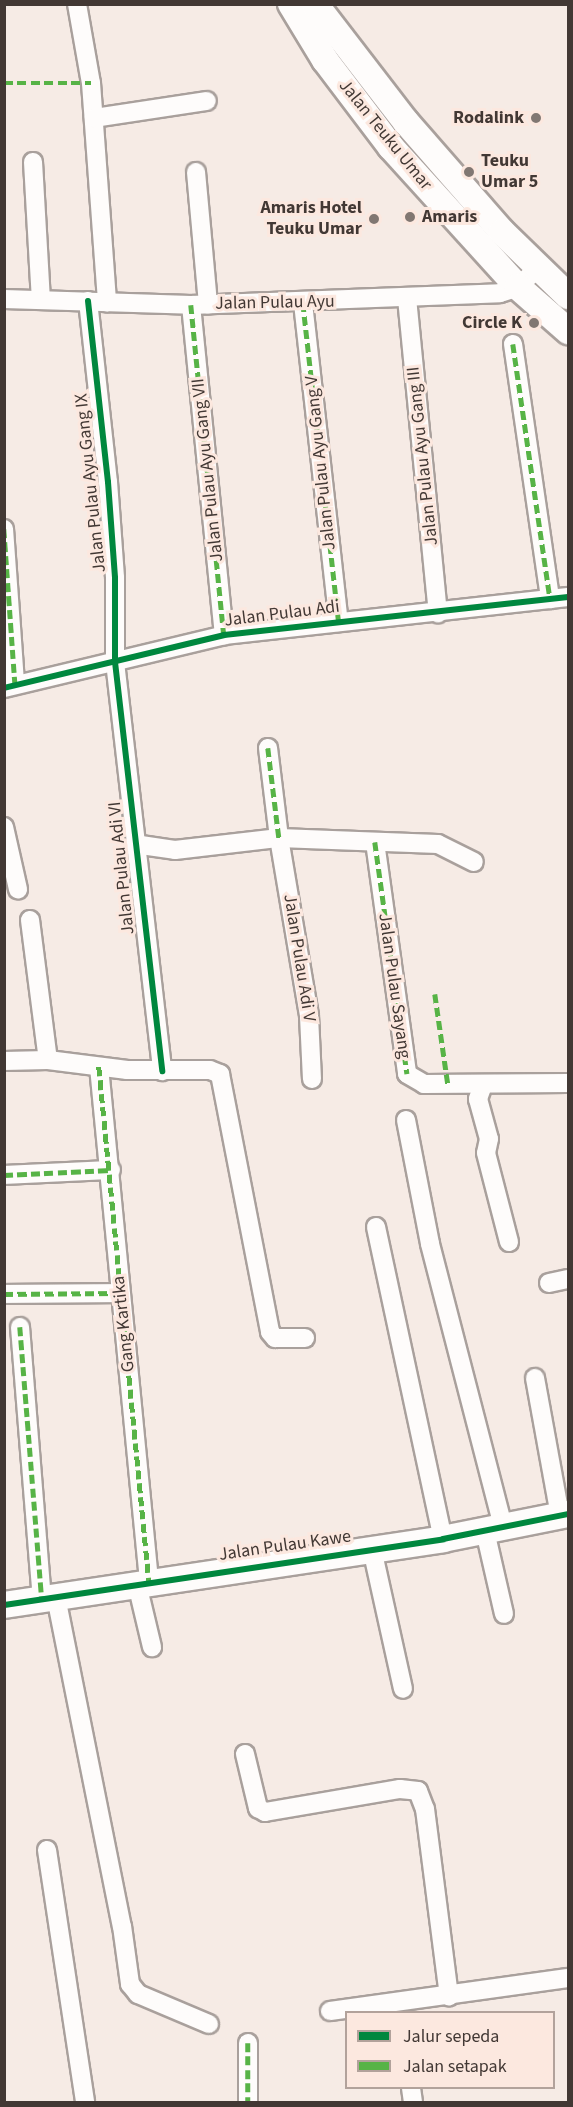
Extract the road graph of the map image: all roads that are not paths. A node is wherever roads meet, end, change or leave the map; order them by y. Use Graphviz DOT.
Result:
graph roads {
  1 [pos="77,4"];
  2 [pos="291,4"];
  3 [pos="315,4"];
  4 [pos="207,101"];
  5 [pos="94,118"];
  6 [pos="33,162"];
  7 [pos="195,172"];
  8 [pos="538,268"];
  9 [pos="518,287"];
  10 [pos="568,296"];
  11 [pos="408,298"];
  12 [pos="4,299"];
  13 [pos="41,299"];
  14 [pos="88,301"];
  15 [pos="107,302"];
  16 [pos="303,303"];
  17 [pos="200,304"];
  18 [pos="568,331"];
  19 [pos="513,344"];
  20 [pos="4,529"];
  21 [pos="560,598"];
  22 [pos="438,613"];
  23 [pos="339,622"];
  24 [pos="224,635"];
  25 [pos="115,662"];
  26 [pos="10,686"];
  27 [pos="268,748"];
  28 [pos="4,827"];
  29 [pos="279,838"];
  30 [pos="375,842"];
  31 [pos="134,844"];
  32 [pos="474,861"];
  33 [pos="18,889"];
  34 [pos="30,920"];
  35 [pos="48,1060"];
  36 [pos="4,1061"];
  37 [pos="99,1067"];
  38 [pos="162,1071"];
  39 [pos="312,1079"];
  40 [pos="568,1083"];
  41 [pos="483,1085"];
  42 [pos="406,1120"];
  43 [pos="111,1170"];
  44 [pos="4,1175"];
  45 [pos="376,1227"];
  46 [pos="509,1242"];
  47 [pos="568,1279"];
  48 [pos="549,1283"];
  49 [pos="119,1293"];
  50 [pos="4,1294"];
  51 [pos="20,1328"];
  52 [pos="305,1338"];
  53 [pos="535,1378"];
  54 [pos="566,1517"];
  55 [pos="494,1529"];
  56 [pos="443,1539"];
  57 [pos="372,1549"];
  58 [pos="143,1582"];
  59 [pos="49,1598"];
  60 [pos="4,1605"];
  61 [pos="504,1614"];
  62 [pos="152,1647"];
  63 [pos="403,1689"];
  64 [pos="245,1754"];
  65 [pos="47,1850"];
  66 [pos="568,1978"];
  67 [pos="449,1996"];
  68 [pos="401,2007"];
  69 [pos="330,2011"];
  70 [pos="209,2024"];
  71 [pos="248,2043"];
  72 [pos="85,2103"];
  73 [pos="248,2103"];
  1 -- 5 [label="street"];
  2 -- 9 [label="main road, Jalan Teuku Umar"];
  3 -- 8 [label="main road, Jalan Teuku Umar"];
  4 -- 5 [label="street"];
  5 -- 15 [label="street"];
  6 -- 13 [label="street"];
  7 -- 17 [label="street, Jalan Pulau Ayu Gang VII"];
  8 -- 9 [label="street"];
  8 -- 10 [label="main road, Jalan Teuku Umar"];
  9 -- 11 [label="street, Jalan Pulau Ayu"];
  9 -- 18 [label="main road, Jalan Teuku Umar"];
  11 -- 16 [label="street, Jalan Pulau Ayu"];
  11 -- 22 [label="street, Jalan Pulau Ayu Gang III"];
  12 -- 13 [label="street, Jalan Pulau Ayu"];
  13 -- 14 [label="street, Jalan Pulau Ayu"];
  14 -- 15 [label="street, Jalan Pulau Ayu"];
  14 -- 25 [label="street, Jalan Pulau Ayu Gang IX"];
  15 -- 17 [label="street, Jalan Pulau Ayu"];
  16 -- 17 [label="street, Jalan Pulau Ayu"];
  16 -- 23 [label="street, Jalan Pulau Ayu Gang V"];
  17 -- 24 [label="street, Jalan Pulau Ayu Gang VII"];
  19 -- 21 [label="street"];
  20 -- 26 [label="street"];
  21 -- 22 [label="street, Jalan Pulau Adi"];
  22 -- 23 [label="street, Jalan Pulau Adi"];
  23 -- 24 [label="street, Jalan Pulau Adi"];
  24 -- 25 [label="street, Jalan Pulau Adi"];
  25 -- 26 [label="street, Jalan Pulau Adi"];
  25 -- 31 [label="street, Jalan Pulau Adi VI"];
  27 -- 29 [label="street, Jalan Pulau Adi V"];
  28 -- 33 [label="street"];
  29 -- 30 [label="street"];
  29 -- 31 [label="street"];
  29 -- 39 [label="street, Jalan Pulau Adi V"];
  30 -- 32 [label="street"];
  30 -- 41 [label="street, Jalan Pulau Sayang"];
  31 -- 38 [label="street, Jalan Pulau Adi VI"];
  34 -- 35 [label="street"];
  35 -- 36 [label="street"];
  35 -- 37 [label="street"];
  37 -- 38 [label="street"];
  37 -- 43 [label="street, Gang Kartika"];
  38 -- 52 [label="street"];
  40 -- 41 [label="street, Jalan Pulau Sayang"];
  41 -- 46 [label="street"];
  42 -- 55 [label="street"];
  43 -- 44 [label="street"];
  43 -- 49 [label="street, Gang Kartika"];
  45 -- 56 [label="street"];
  47 -- 48 [label="street"];
  49 -- 50 [label="street"];
  49 -- 58 [label="street, Gang Kartika"];
  51 -- 59 [label="street"];
  53 -- 54 [label="street"];
  54 -- 55 [label="main road, Jalan Pulau Kawe"];
  55 -- 56 [label="main road, Jalan Pulau Kawe"];
  55 -- 61 [label="street"];
  56 -- 57 [label="main road, Jalan Pulau Kawe"];
  57 -- 58 [label="main road, Jalan Pulau Kawe"];
  57 -- 63 [label="street"];
  58 -- 59 [label="main road, Jalan Pulau Kawe"];
  58 -- 62 [label="street, Gang Kartika"];
  59 -- 60 [label="main road, Jalan Pulau Kawe"];
  59 -- 70 [label="street"];
  64 -- 67 [label="street"];
  65 -- 72 [label="street"];
  66 -- 67 [label="street"];
  67 -- 68 [label="street"];
  68 -- 69 [label="street"];
  71 -- 73 [label="street"];
}
